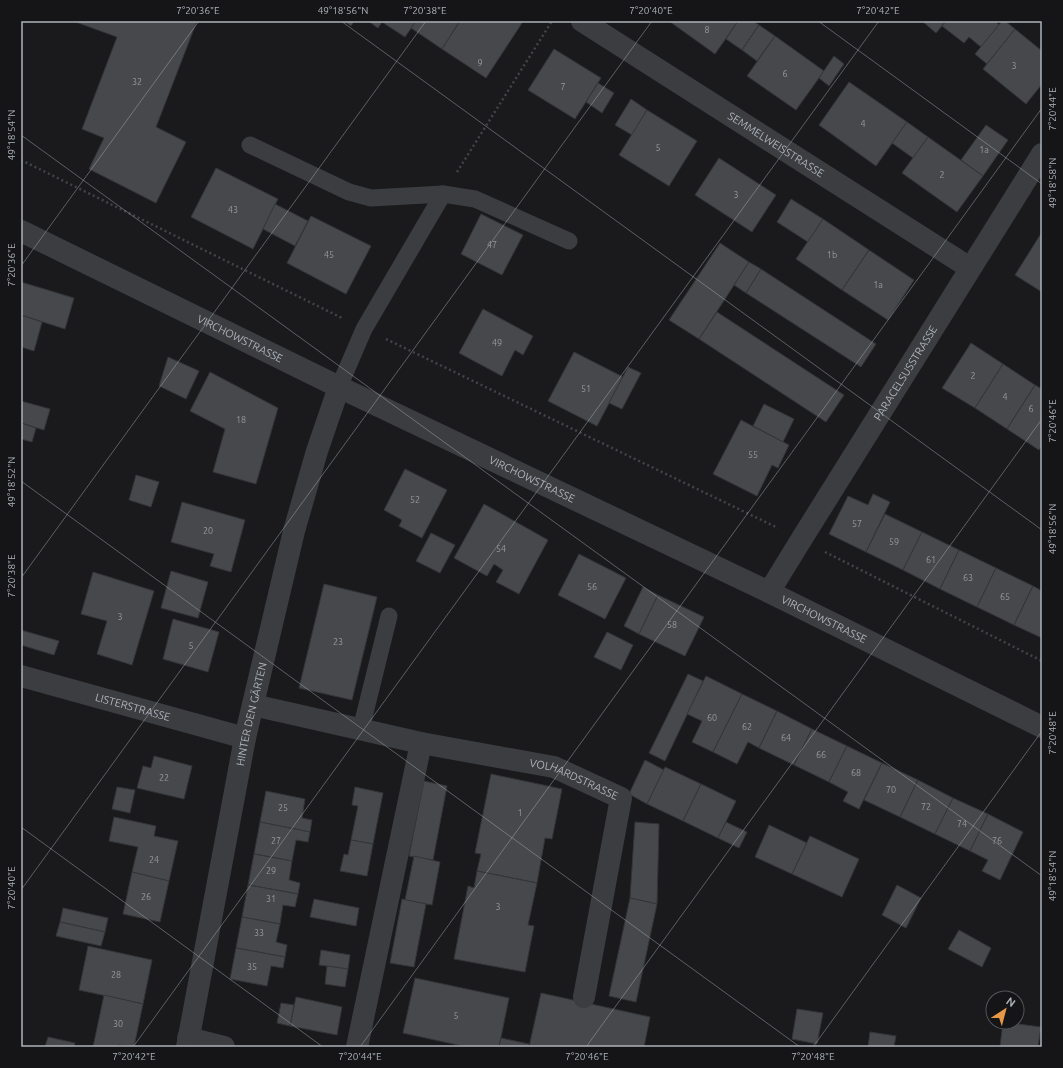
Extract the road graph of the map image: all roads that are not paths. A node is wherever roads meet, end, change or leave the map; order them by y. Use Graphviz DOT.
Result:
graph roads {
  1 [pos="582,21"];
  2 [pos="250,145"];
  3 [pos="1042,154"];
  4 [pos="443,194"];
  5 [pos="21,232"];
  6 [pos="569,241"];
  7 [pos="970,268"];
  8 [pos="338,387"];
  9 [pos="769,592"];
  10 [pos="389,616"];
  11 [pos="21,676"];
  12 [pos="253,705"];
  13 [pos="1042,726"];
  14 [pos="361,729"];
  15 [pos="245,738"];
  16 [pos="421,743"];
  17 [pos="584,997"];
  18 [pos="188,1043"];
  19 [pos="224,1047"];
  20 [pos="357,1047"];
  1 -- 7 [label="street, SEMMELWEISSTRASSE"];
  2 -- 4 [label="lane"];
  3 -- 7 [label="street, PARACELSUSSTRASSE"];
  4 -- 6 [label="lane"];
  4 -- 8 [label="lane"];
  5 -- 8 [label="street, VIRCHOWSTRASSE"];
  7 -- 9 [label="street, PARACELSUSSTRASSE"];
  8 -- 9 [label="street, VIRCHOWSTRASSE"];
  8 -- 12 [label="street, HINTER DEN GÄRTEN"];
  9 -- 13 [label="street, VIRCHOWSTRASSE"];
  10 -- 14 [label="lane"];
  11 -- 15 [label="street, LISTERSTRASSE"];
  12 -- 14 [label="street, VOLHARDSTRASSE"];
  12 -- 15 [label="street, HINTER DEN GÄRTEN"];
  14 -- 16 [label="street, VOLHARDSTRASSE"];
  15 -- 18 [label="street, HINTER DEN GÄRTEN"];
  16 -- 17 [label="street, VOLHARDSTRASSE"];
  16 -- 20 [label="street"];
  18 -- 19 [label="street"];
}
